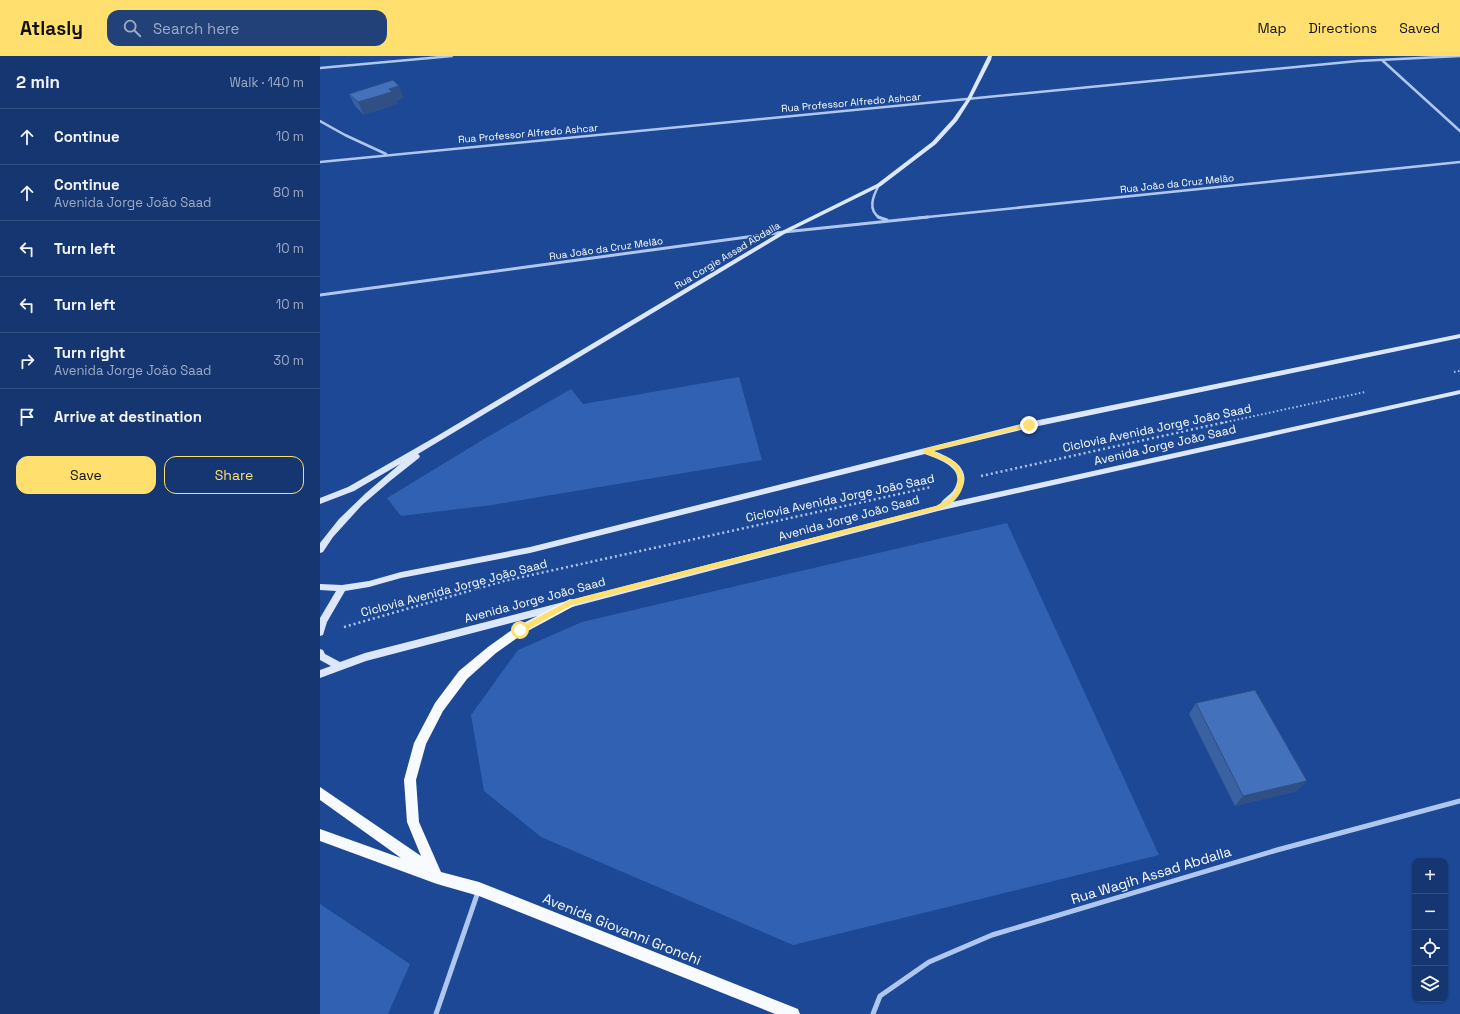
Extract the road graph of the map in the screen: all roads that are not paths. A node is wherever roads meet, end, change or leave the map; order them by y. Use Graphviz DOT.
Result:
graph roads {
  1 [pos="452,56"];
  2 [pos="990,56"];
  3 [pos="1460,56"];
  4 [pos="1383,61"];
  5 [pos="320,68"];
  6 [pos="969,99"];
  7 [pos="320,121"];
  8 [pos="1460,131"];
  9 [pos="386,155"];
  10 [pos="320,162"];
  11 [pos="1460,162"];
  12 [pos="879,185"];
  13 [pos="895,221"];
  14 [pos="784,232"];
  15 [pos="320,295"];
  16 [pos="1460,336"];
  17 [pos="1460,392"];
  18 [pos="440,438"];
  19 [pos="925,451"];
  20 [pos="320,501"];
  21 [pos="938,508"];
  22 [pos="320,550"];
  23 [pos="320,587"];
  24 [pos="342,588"];
  25 [pos="570,603"];
  26 [pos="320,632"];
  27 [pos="320,653"];
  28 [pos="339,666"];
  29 [pos="320,674"];
  30 [pos="320,793"];
  31 [pos="1460,801"];
  32 [pos="320,834"];
  33 [pos="437,877"];
  34 [pos="479,890"];
  35 [pos="436,1014"];
  36 [pos="793,1014"];
  37 [pos="873,1014"];
  1 -- 5 [label="street"];
  2 -- 6 [label="main road, Rua Corgie Assad Abdalla"];
  3 -- 4 [label="street, Rua Professor Alfredo Ashcar"];
  4 -- 6 [label="street, Rua Professor Alfredo Ashcar"];
  4 -- 8 [label="street"];
  6 -- 9 [label="street, Rua Professor Alfredo Ashcar"];
  6 -- 12 [label="main road, Rua Corgie Assad Abdalla"];
  7 -- 9 [label="street"];
  9 -- 10 [label="street, Rua Professor Alfredo Ashcar"];
  11 -- 13 [label="street, Rua João da Cruz Melão"];
  12 -- 13 [label="street, Rua João da Cruz Melão"];
  12 -- 14 [label="main road, Rua Corgie Assad Abdalla"];
  13 -- 14 [label="street, Rua João da Cruz Melão"];
  14 -- 15 [label="street, Rua João da Cruz Melão"];
  14 -- 18 [label="main road, Rua Corgie Assad Abdalla"];
  16 -- 19 [label="main road"];
  17 -- 21 [label="main road, Avenida Jorge João Saad"];
  18 -- 20 [label="main road, Rua Corgie Assad Abdalla"];
  18 -- 22 [label="main road, Rua Corgie Assad Abdalla"];
  19 -- 21 [label="main road"];
  19 -- 24 [label="main road"];
  21 -- 25 [label="main road, Avenida Jorge João Saad"];
  23 -- 24 [label="main road"];
  24 -- 26 [label="main road"];
  25 -- 28 [label="main road, Avenida Jorge João Saad"];
  25 -- 33 [label="main road"];
  27 -- 28 [label="main road"];
  28 -- 29 [label="main road, Avenida Jorge João Saad"];
  30 -- 33 [label="main road, Avenida Giovanni Gronchi"];
  31 -- 37 [label="street, Rua Wagih Assad Abdalla"];
  32 -- 33 [label="main road, Avenida Giovanni Gronchi"];
  33 -- 34 [label="main road, Avenida Giovanni Gronchi"];
  34 -- 35 [label="street"];
  34 -- 36 [label="main road, Avenida Giovanni Gronchi"];
}
